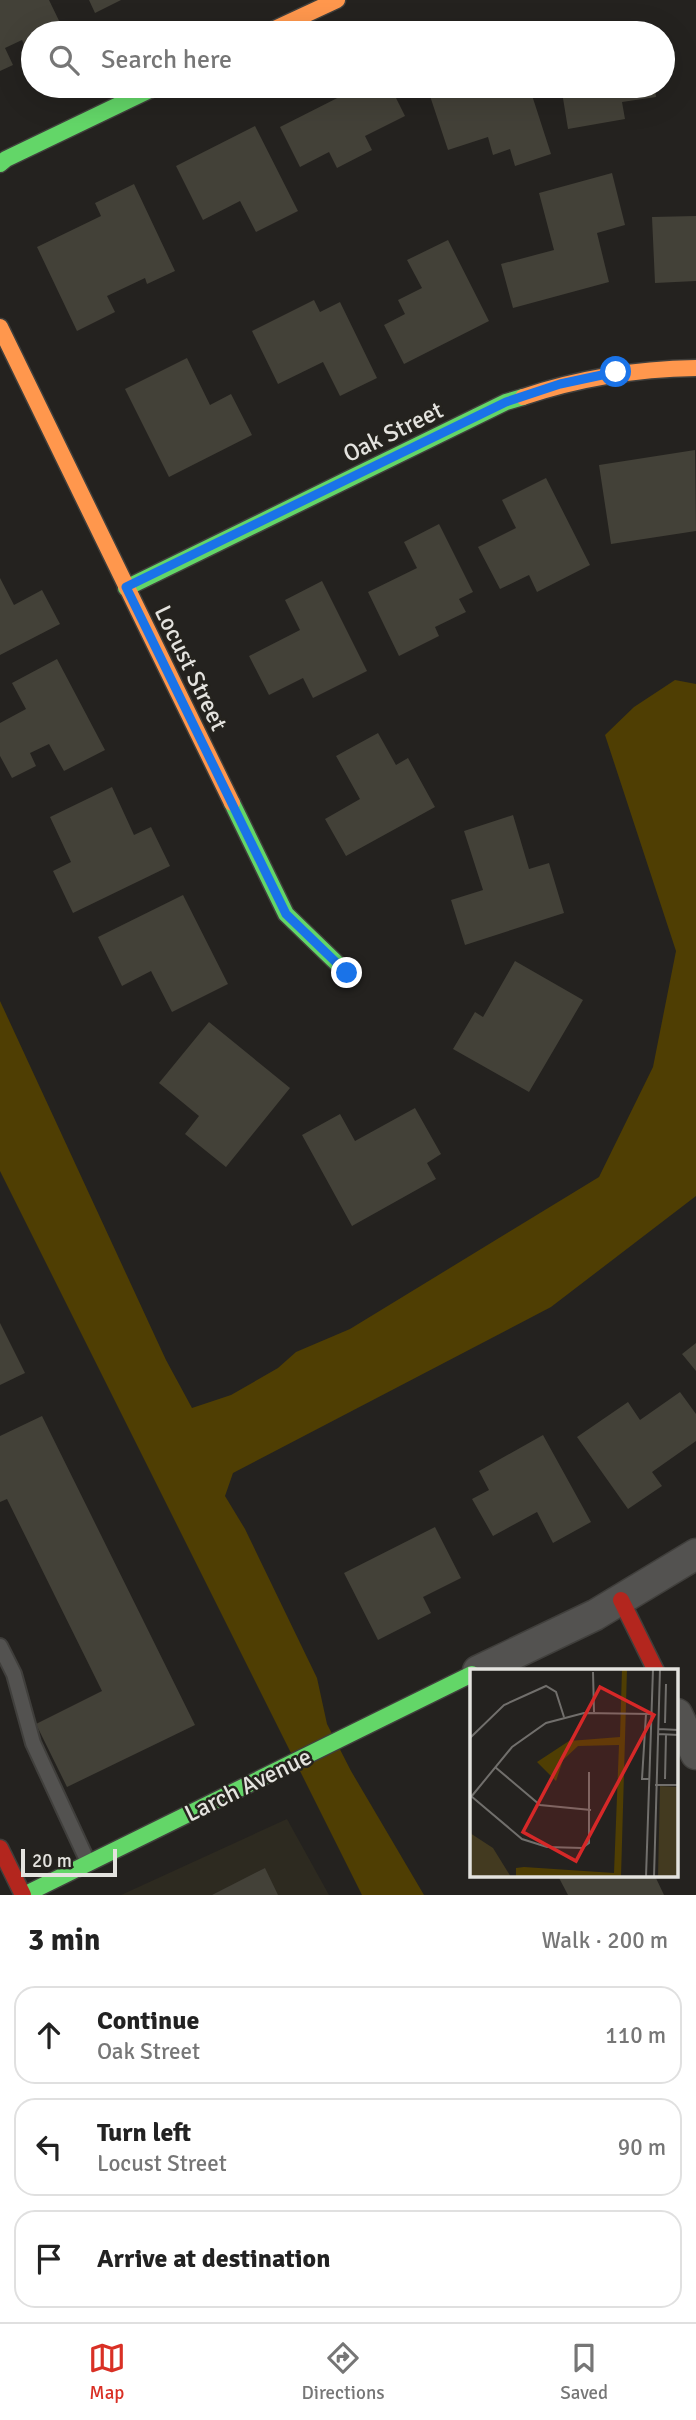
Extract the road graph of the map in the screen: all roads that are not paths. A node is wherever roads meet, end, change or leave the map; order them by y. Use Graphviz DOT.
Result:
graph roads {
  1 [pos="337,0"];
  2 [pos="292,21"];
  3 [pos="133,98"];
  4 [pos="0,164"];
  5 [pos="0,327"];
  6 [pos="696,368"];
  7 [pos="126,587"];
  8 [pos="347,973"];
  9 [pos="696,1554"];
  10 [pos="621,1600"];
  11 [pos="0,1646"];
  12 [pos="482,1669"];
  13 [pos="655,1669"];
  14 [pos="470,1675"];
  15 [pos="678,1716"];
  16 [pos="696,1754"];
  17 [pos="0,1848"];
  18 [pos="89,1863"];
  19 [pos="23,1895"];
  1 -- 2 [label="street"];
  3 -- 4 [label="street"];
  5 -- 7 [label="street, Locust Street"];
  6 -- 7 [label="street, Oak Street"];
  7 -- 8 [label="street, Locust Street"];
  9 -- 10 [label="street"];
  10 -- 12 [label="street"];
  10 -- 13 [label="street"];
  11 -- 18 [label="lane"];
  14 -- 18 [label="street, Larch Avenue"];
  15 -- 16 [label="street"];
  17 -- 19 [label="street"];
  18 -- 19 [label="street, Larch Avenue"];
}
